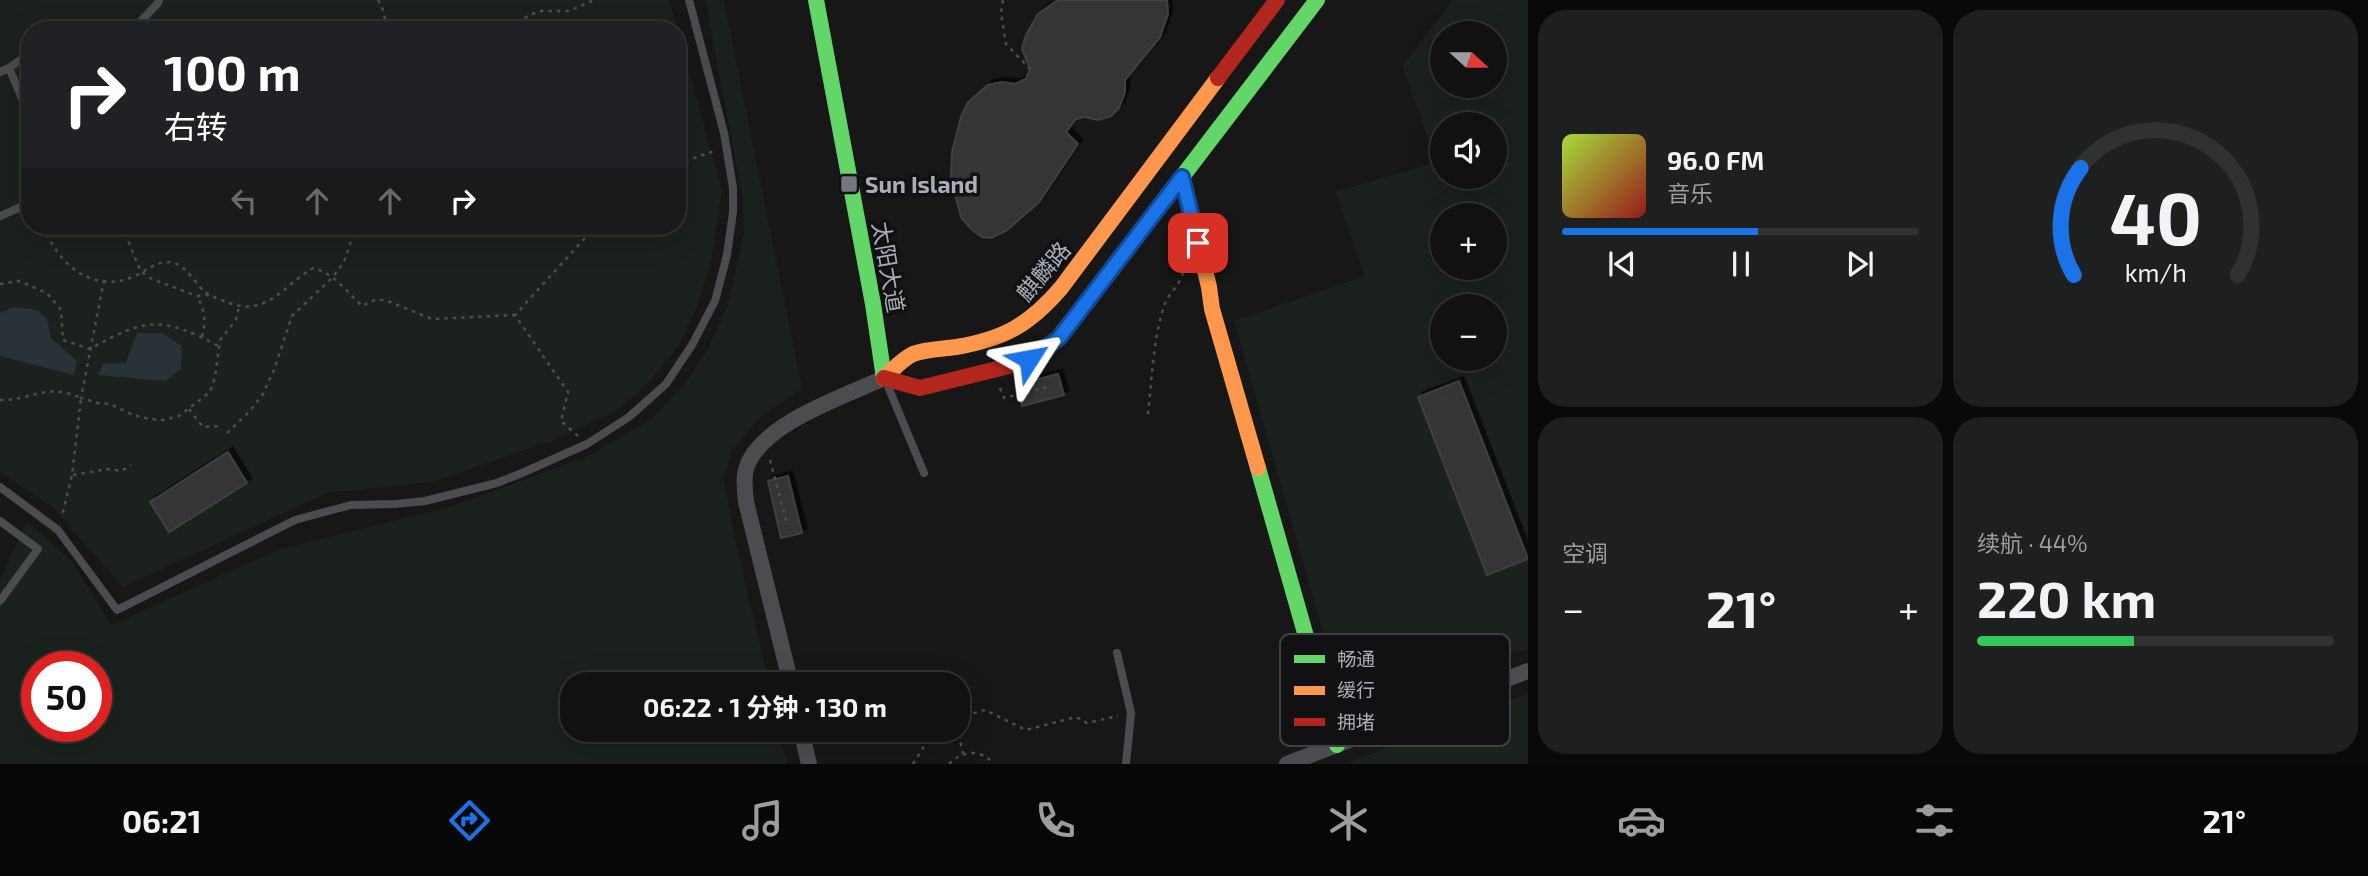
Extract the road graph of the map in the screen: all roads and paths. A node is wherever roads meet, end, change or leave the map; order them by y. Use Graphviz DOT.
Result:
graph roads {
  1 [pos="159,0"];
  2 [pos="378,0"];
  3 [pos="594,0"];
  4 [pos="690,0"];
  5 [pos="816,0"];
  6 [pos="1003,0"];
  7 [pos="1277,0"];
  8 [pos="1317,0"];
  9 [pos="141,21"];
  10 [pos="386,21"];
  11 [pos="518,21"];
  12 [pos="21,59"];
  13 [pos="1030,69"];
  14 [pos="4,70"];
  15 [pos="21,101"];
  16 [pos="727,146"];
  17 [pos="686,161"];
  18 [pos="1182,177"];
  19 [pos="21,207"];
  20 [pos="0,216"];
  21 [pos="48,235"];
  22 [pos="126,235"];
  23 [pos="353,235"];
  24 [pos="588,235"];
  25 [pos="1171,241"];
  26 [pos="141,272"];
  27 [pos="333,277"];
  28 [pos="104,280"];
  29 [pos="0,284"];
  30 [pos="210,295"];
  31 [pos="197,296"];
  32 [pos="239,306"];
  33 [pos="515,315"];
  34 [pos="202,337"];
  35 [pos="219,346"];
  36 [pos="90,349"];
  37 [pos="992,371"];
  38 [pos="884,378"];
  39 [pos="1051,386"];
  40 [pos="81,398"];
  41 [pos="0,400"];
  42 [pos="189,409"];
  43 [pos="1147,414"];
  44 [pos="222,426"];
  45 [pos="228,433"];
  46 [pos="765,440"];
  47 [pos="587,444"];
  48 [pos="131,466"];
  49 [pos="924,472"];
  50 [pos="72,475"];
  51 [pos="0,487"];
  52 [pos="0,521"];
  53 [pos="787,524"];
  54 [pos="58,530"];
  55 [pos="0,601"];
  56 [pos="1305,634"];
  57 [pos="1117,653"];
  58 [pos="1528,671"];
  59 [pos="788,672"];
  60 [pos="1510,678"];
  61 [pos="1131,713"];
  62 [pos="970,714"];
  63 [pos="804,742"];
  64 [pos="927,742"];
  65 [pos="960,742"];
  66 [pos="1334,746"];
  67 [pos="963,754"];
  68 [pos="809,764"];
  69 [pos="913,764"];
  70 [pos="949,764"];
  71 [pos="994,764"];
  72 [pos="1126,764"];
  73 [pos="1287,764"];
  1 -- 9 [label="lane"];
  2 -- 10 [label="path"];
  3 -- 11 [label="path"];
  4 -- 16 [label="lane"];
  5 -- 38 [label="main road, 太阳大道"];
  6 -- 13 [label="path"];
  7 -- 38 [label="main road, 麒麟路"];
  8 -- 18 [label="main road"];
  12 -- 14 [label="lane"];
  14 -- 15 [label="lane"];
  16 -- 17 [label="path"];
  16 -- 47 [label="lane"];
  18 -- 37 [label="main road"];
  18 -- 56 [label="main road"];
  19 -- 20 [label="lane"];
  21 -- 28 [label="path"];
  22 -- 26 [label="path"];
  23 -- 27 [label="path"];
  24 -- 33 [label="path"];
  25 -- 43 [label="path"];
  26 -- 28 [label="path"];
  26 -- 30 [label="path"];
  26 -- 31 [label="path"];
  27 -- 32 [label="path"];
  27 -- 33 [label="path"];
  27 -- 45 [label="path"];
  28 -- 36 [label="path"];
  29 -- 36 [label="path"];
  30 -- 31 [label="path"];
  30 -- 32 [label="path"];
  31 -- 34 [label="path"];
  32 -- 35 [label="path"];
  33 -- 47 [label="path"];
  34 -- 35 [label="path"];
  34 -- 36 [label="path"];
  35 -- 42 [label="path"];
  36 -- 40 [label="path"];
  37 -- 38 [label="main road"];
  37 -- 39 [label="path"];
  38 -- 46 [label="street"];
  38 -- 49 [label="lane"];
  40 -- 41 [label="path"];
  40 -- 42 [label="path"];
  40 -- 50 [label="path"];
  42 -- 44 [label="path"];
  46 -- 53 [label="path"];
  46 -- 59 [label="street"];
  47 -- 54 [label="lane"];
  48 -- 50 [label="path"];
  50 -- 54 [label="path"];
  51 -- 54 [label="lane"];
  52 -- 55 [label="lane"];
  57 -- 61 [label="lane"];
  58 -- 60 [label="street"];
  61 -- 62 [label="path"];
  61 -- 72 [label="lane"];
  63 -- 68 [label="street"];
  64 -- 69 [label="path"];
  65 -- 67 [label="path"];
  66 -- 73 [label="street"];
  67 -- 70 [label="path"];
  67 -- 71 [label="path"];
}
